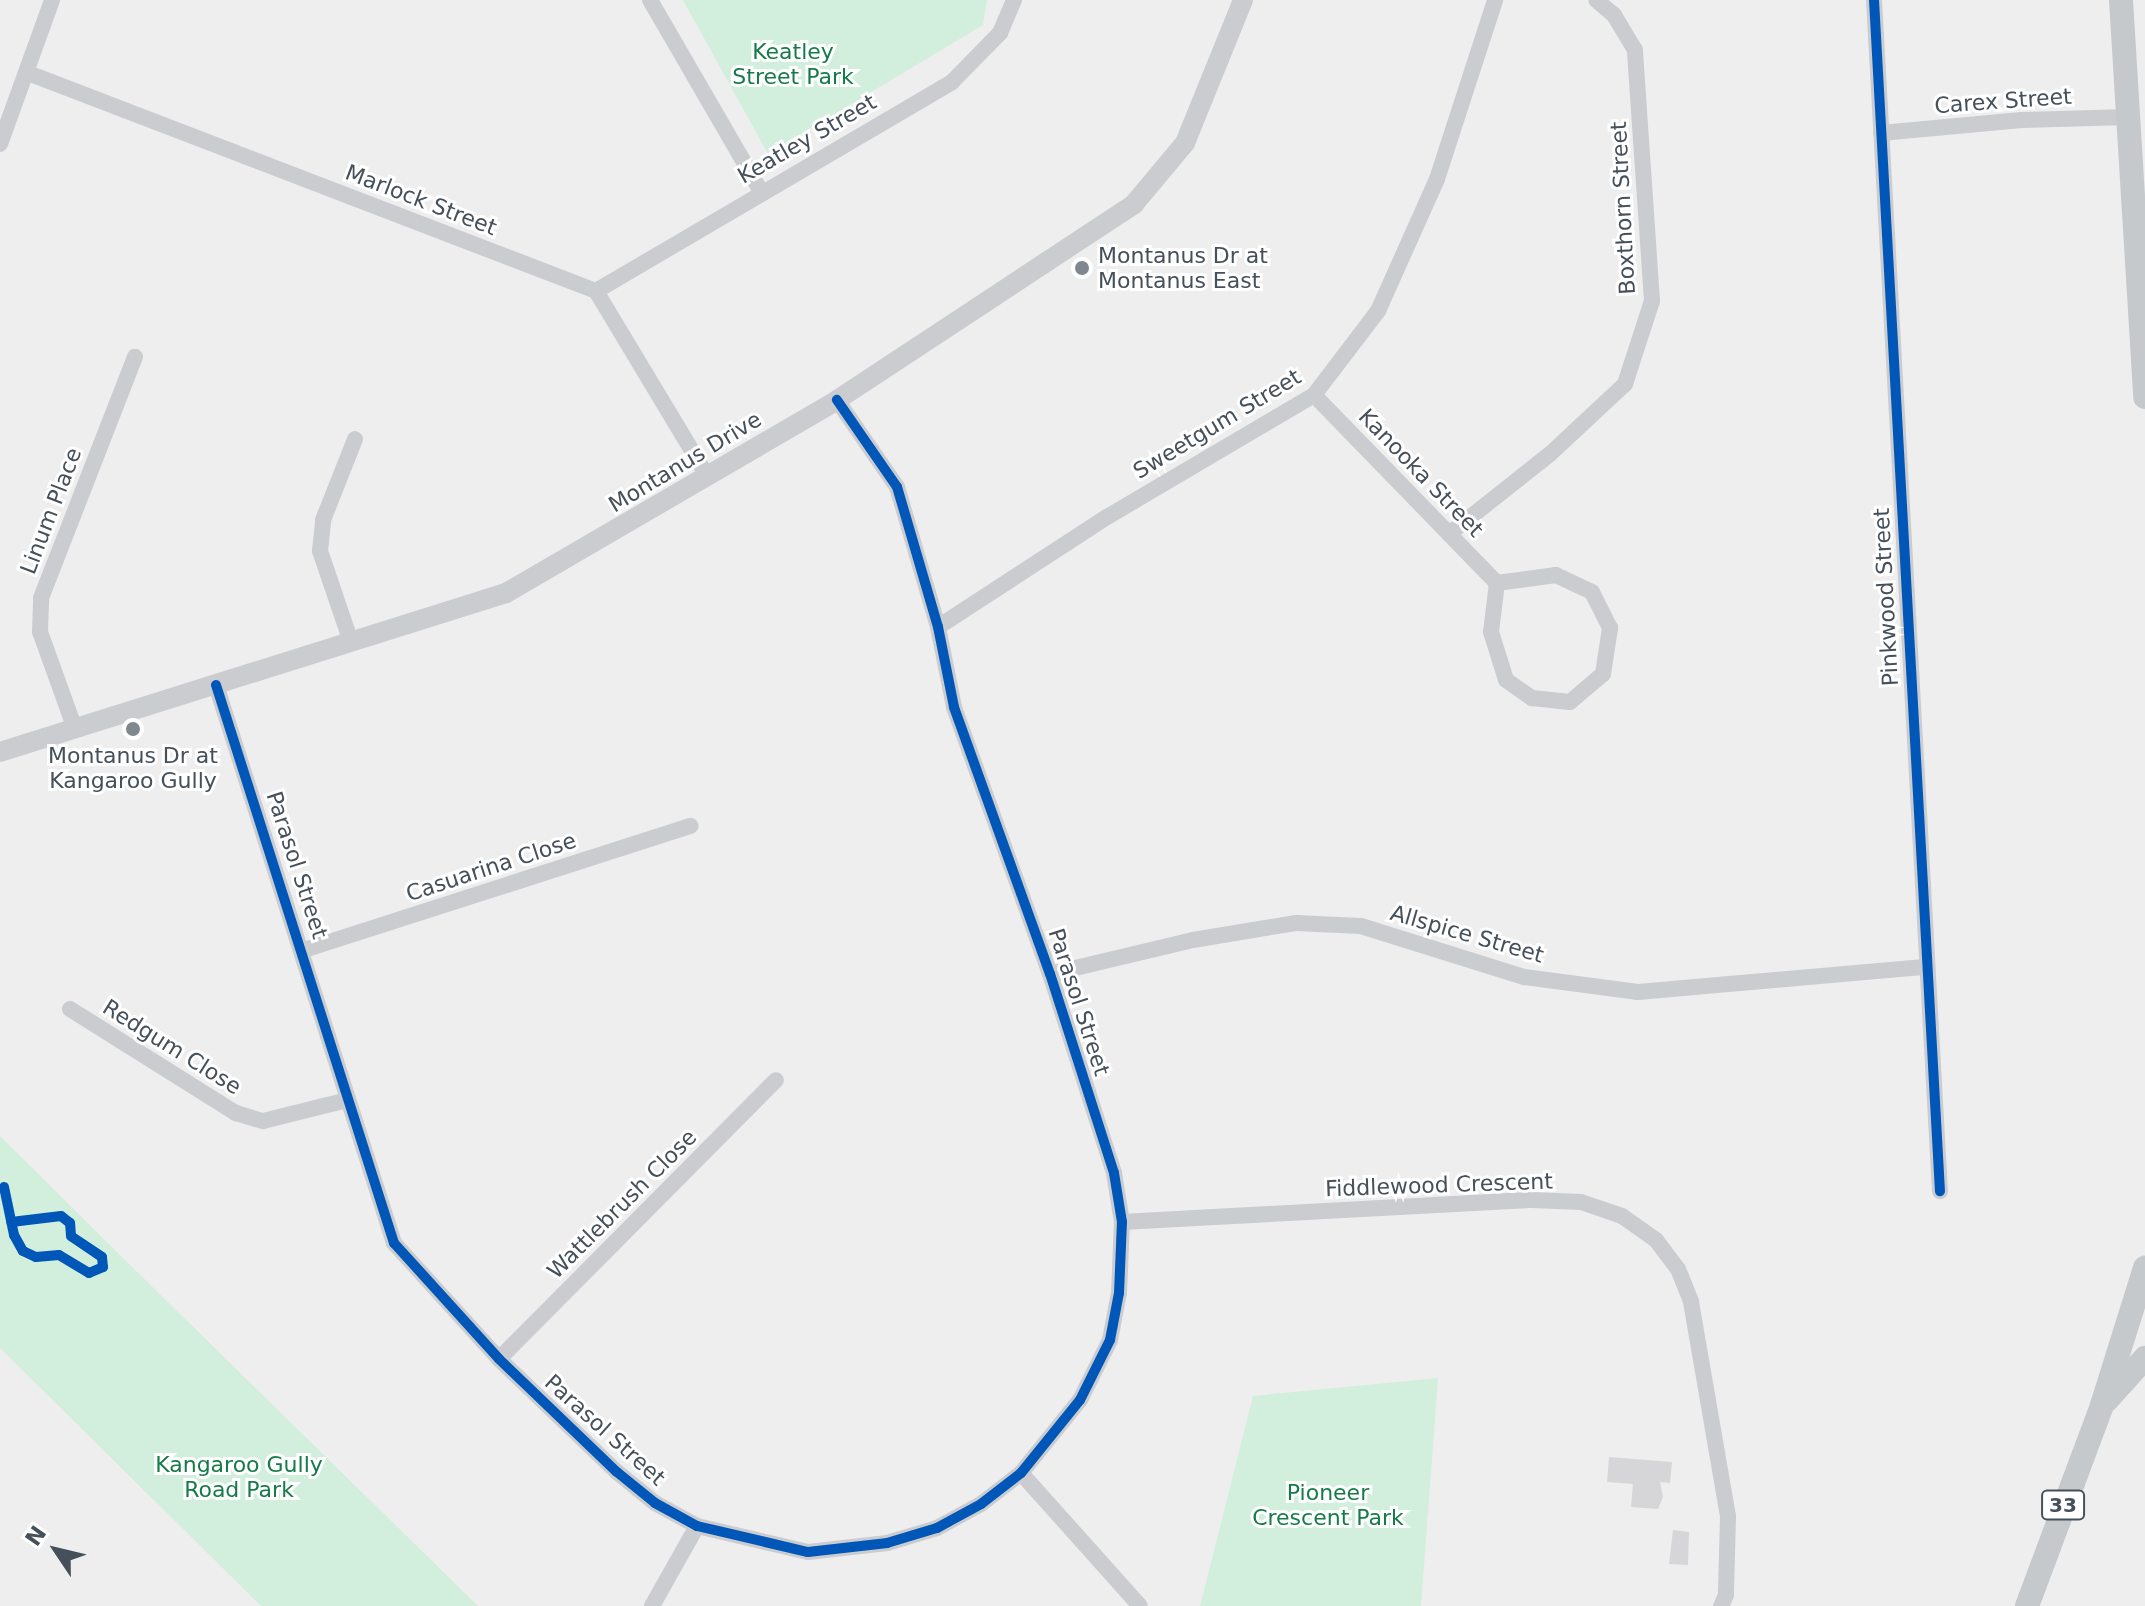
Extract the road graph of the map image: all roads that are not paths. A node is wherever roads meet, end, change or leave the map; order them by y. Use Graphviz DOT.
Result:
graph roads {
  1 [pos="51,0"];
  2 [pos="650,0"];
  3 [pos="1014,0"];
  4 [pos="1243,0"];
  5 [pos="1495,0"];
  6 [pos="1596,0"];
  7 [pos="1874,0"];
  8 [pos="2121,0"];
  9 [pos="28,73"];
  10 [pos="2129,117"];
  11 [pos="1881,133"];
  12 [pos="0,144"];
  13 [pos="760,190"];
  14 [pos="596,291"];
  15 [pos="135,357"];
  16 [pos="1314,395"];
  17 [pos="2145,397"];
  18 [pos="837,400"];
  19 [pos="355,439"];
  20 [pos="707,476"];
  21 [pos="1449,534"];
  22 [pos="1497,583"];
  23 [pos="938,627"];
  24 [pos="351,642"];
  25 [pos="216,685"];
  26 [pos="75,729"];
  27 [pos="0,752"];
  28 [pos="691,826"];
  29 [pos="304,950"];
  30 [pos="1925,967"];
  31 [pos="1050,974"];
  32 [pos="70,1009"];
  33 [pos="776,1080"];
  34 [pos="347,1100"];
  35 [pos="1940,1191"];
  36 [pos="1122,1222"];
  37 [pos="2145,1268"];
  38 [pos="2145,1358"];
  39 [pos="499,1359"];
  40 [pos="2102,1405"];
  41 [pos="1021,1473"];
  42 [pos="697,1526"];
  43 [pos="652,1606"];
  44 [pos="1140,1606"];
  45 [pos="1721,1606"];
  46 [pos="2027,1606"];
  1 -- 9 [label="street"];
  2 -- 13 [label="street"];
  3 -- 13 [label="street, Keatley Street"];
  4 -- 18 [label="street, Montanus Drive"];
  5 -- 16 [label="street, Sweetgum Street"];
  6 -- 21 [label="street, Boxthorn Street"];
  7 -- 11 [label="street, Pinkwood Street"];
  8 -- 10 [label="main road"];
  9 -- 12 [label="street"];
  9 -- 14 [label="street, Marlock Street"];
  10 -- 11 [label="street, Carex Street"];
  10 -- 17 [label="main road"];
  11 -- 30 [label="street, Pinkwood Street"];
  13 -- 14 [label="street, Keatley Street"];
  14 -- 20 [label="street"];
  15 -- 26 [label="street, Linum Place"];
  16 -- 21 [label="street, Kanooka Street"];
  16 -- 23 [label="street, Sweetgum Street"];
  18 -- 20 [label="street, Montanus Drive"];
  18 -- 23 [label="street, Parasol Street"];
  19 -- 24 [label="street"];
  20 -- 24 [label="street, Montanus Drive"];
  21 -- 22 [label="street, Kanooka Street"];
  22 -- 22 [label="street"];
  23 -- 31 [label="street, Parasol Street"];
  24 -- 25 [label="street, Montanus Drive"];
  25 -- 26 [label="street, Montanus Drive"];
  25 -- 29 [label="street, Parasol Street"];
  26 -- 27 [label="street, Montanus Drive"];
  28 -- 29 [label="street, Casuarina Close"];
  29 -- 34 [label="street, Parasol Street"];
  30 -- 31 [label="street, Allspice Street"];
  30 -- 35 [label="street, Pinkwood Street"];
  31 -- 36 [label="street, Parasol Street"];
  32 -- 34 [label="street, Redgum Close"];
  33 -- 39 [label="street, Wattlebrush Close"];
  34 -- 39 [label="street, Parasol Street"];
  36 -- 41 [label="street, Parasol Street"];
  36 -- 45 [label="street, Fiddlewood Crescent"];
  37 -- 40 [label="main road, 33"];
  38 -- 40 [label="main road, 33"];
  39 -- 42 [label="street, Parasol Street"];
  40 -- 46 [label="main road, 33"];
  41 -- 42 [label="street, Parasol Street"];
  41 -- 44 [label="street"];
  42 -- 43 [label="street"];
}
